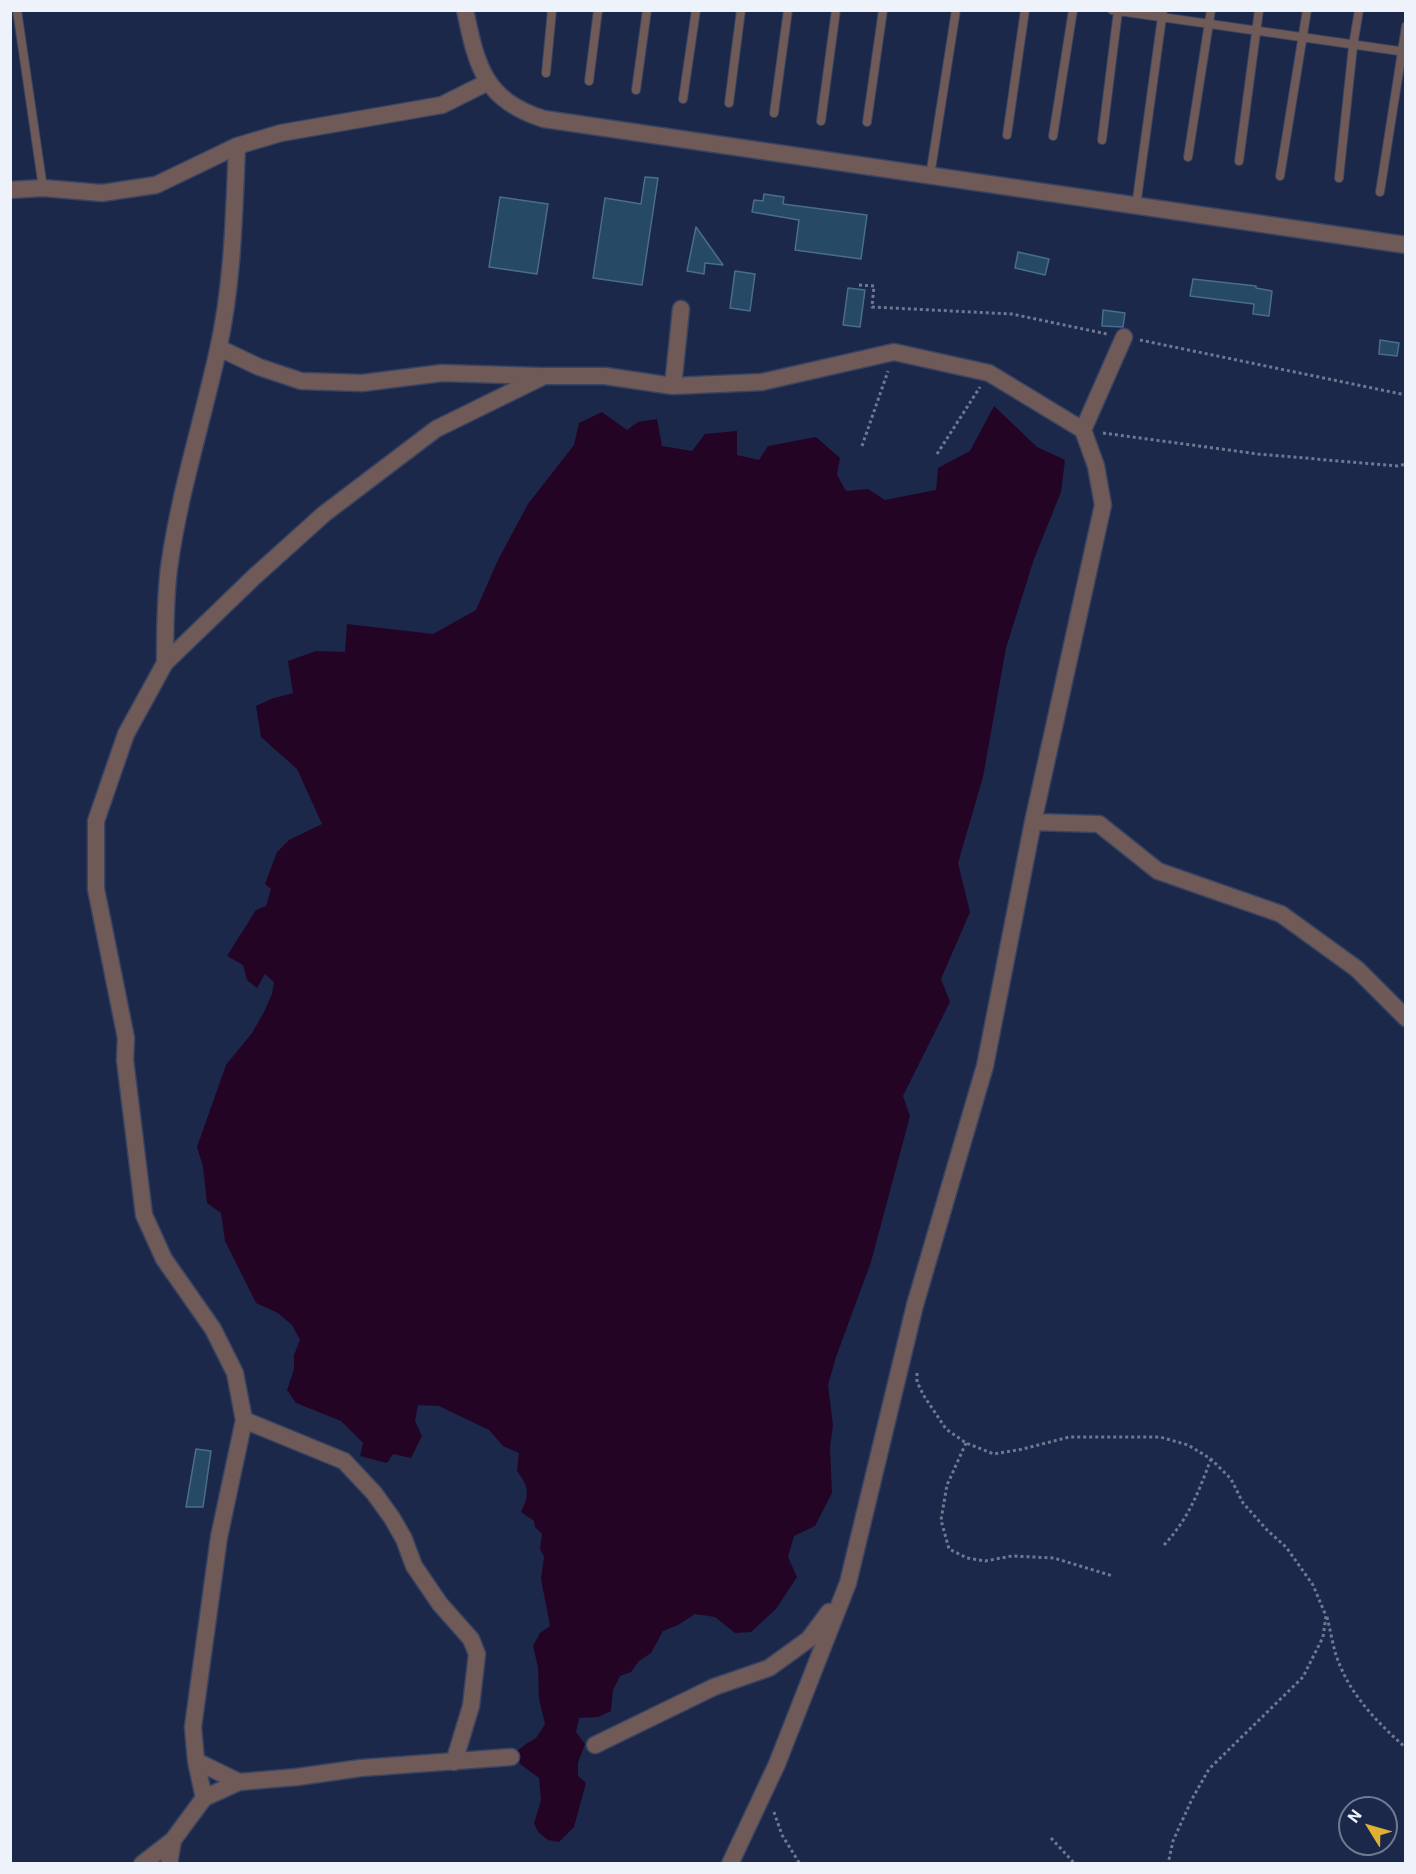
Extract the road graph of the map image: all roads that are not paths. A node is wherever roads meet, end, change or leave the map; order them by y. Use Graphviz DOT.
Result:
graph roads {
  1 [pos="17,10"];
  2 [pos="465,10"];
  3 [pos="552,10"];
  4 [pos="598,10"];
  5 [pos="647,10"];
  6 [pos="696,10"];
  7 [pos="741,10"];
  8 [pos="788,10"];
  9 [pos="836,10"];
  10 [pos="883,10"];
  11 [pos="956,10"];
  12 [pos="1025,10"];
  13 [pos="1073,10"];
  14 [pos="1211,10"];
  15 [pos="1259,10"];
  16 [pos="1307,10"];
  17 [pos="1359,10"];
  18 [pos="1115,11"];
  19 [pos="1163,14"];
  20 [pos="1209,24"];
  21 [pos="1406,26"];
  22 [pos="1256,31"];
  23 [pos="1303,38"];
  24 [pos="1353,46"];
  25 [pos="1404,52"];
  26 [pos="546,73"];
  27 [pos="589,81"];
  28 [pos="488,82"];
  29 [pos="636,90"];
  30 [pos="683,99"];
  31 [pos="729,103"];
  32 [pos="774,113"];
  33 [pos="821,121"];
  34 [pos="867,122"];
  35 [pos="1007,135"];
  36 [pos="1053,136"];
  37 [pos="1102,140"];
  38 [pos="237,146"];
  39 [pos="1188,157"];
  40 [pos="1239,161"];
  41 [pos="1281,176"];
  42 [pos="930,177"];
  43 [pos="1339,178"];
  44 [pos="43,188"];
  45 [pos="10,190"];
  46 [pos="1380,192"];
  47 [pos="1136,206"];
  48 [pos="1406,245"];
  49 [pos="681,309"];
  50 [pos="1124,337"];
  51 [pos="219,348"];
  52 [pos="544,376"];
  53 [pos="673,386"];
  54 [pos="1083,430"];
  55 [pos="165,663"];
  56 [pos="1034,822"];
  57 [pos="1406,1017"];
  58 [pos="244,1420"];
  59 [pos="841,1598"];
  60 [pos="595,1745"];
  61 [pos="511,1757"];
  62 [pos="196,1761"];
  63 [pos="454,1762"];
  64 [pos="239,1782"];
  65 [pos="204,1798"];
  66 [pos="173,1840"];
  67 [pos="142,1863"];
  68 [pos="169,1863"];
  69 [pos="730,1863"];
  1 -- 44 [label="lane"];
  2 -- 28 [label="street"];
  3 -- 26 [label="lane"];
  4 -- 27 [label="lane"];
  5 -- 29 [label="lane"];
  6 -- 30 [label="lane"];
  7 -- 31 [label="lane"];
  8 -- 32 [label="lane"];
  9 -- 33 [label="lane"];
  10 -- 34 [label="lane"];
  11 -- 42 [label="lane"];
  12 -- 35 [label="lane"];
  13 -- 36 [label="lane"];
  14 -- 20 [label="lane"];
  15 -- 22 [label="lane"];
  16 -- 23 [label="lane"];
  17 -- 24 [label="lane"];
  18 -- 19 [label="lane"];
  18 -- 37 [label="lane"];
  19 -- 20 [label="lane"];
  19 -- 47 [label="lane"];
  20 -- 22 [label="lane"];
  20 -- 39 [label="lane"];
  21 -- 25 [label="lane"];
  22 -- 23 [label="lane"];
  22 -- 40 [label="lane"];
  23 -- 24 [label="lane"];
  23 -- 41 [label="lane"];
  24 -- 25 [label="lane"];
  24 -- 43 [label="lane"];
  25 -- 46 [label="lane"];
  28 -- 38 [label="street"];
  28 -- 42 [label="street"];
  38 -- 44 [label="street"];
  38 -- 51 [label="street"];
  42 -- 47 [label="street"];
  44 -- 45 [label="street"];
  47 -- 48 [label="street"];
  49 -- 53 [label="street"];
  50 -- 54 [label="street"];
  51 -- 52 [label="street"];
  51 -- 55 [label="street"];
  52 -- 53 [label="street"];
  52 -- 55 [label="street"];
  53 -- 54 [label="street"];
  54 -- 56 [label="street"];
  55 -- 58 [label="street"];
  56 -- 57 [label="street"];
  56 -- 59 [label="street"];
  58 -- 62 [label="street"];
  58 -- 63 [label="street"];
  59 -- 60 [label="street"];
  59 -- 69 [label="street"];
  61 -- 63 [label="street"];
  62 -- 64 [label="street"];
  62 -- 65 [label="street"];
  63 -- 64 [label="street"];
  64 -- 65 [label="street"];
  65 -- 66 [label="street"];
  66 -- 67 [label="street"];
  66 -- 68 [label="street"];
}
